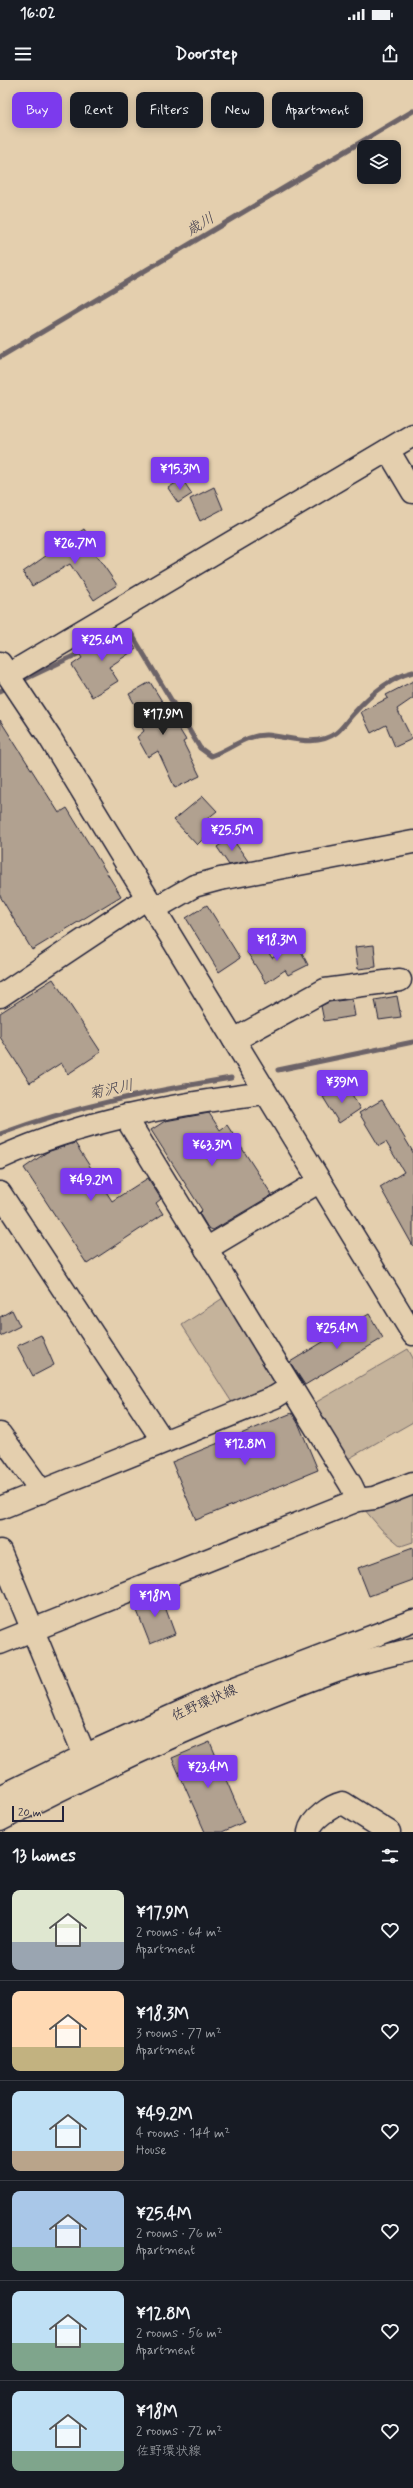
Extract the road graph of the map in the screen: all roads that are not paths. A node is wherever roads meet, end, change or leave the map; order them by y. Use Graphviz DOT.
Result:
graph roads {
  1 [pos="413,435"];
  2 [pos="388,450"];
  3 [pos="413,492"];
  4 [pos="4,669"];
  5 [pos="413,842"];
  6 [pos="151,904"];
  7 [pos="400,980"];
  8 [pos="0,996"];
  9 [pos="234,1040"];
  10 [pos="265,1093"];
  11 [pos="125,1116"];
  12 [pos="0,1158"];
  13 [pos="320,1181"];
  14 [pos="0,1194"];
  15 [pos="206,1249"];
  16 [pos="406,1307"];
  17 [pos="413,1334"];
  18 [pos="291,1387"];
  19 [pos="0,1434"];
  20 [pos="163,1441"];
  21 [pos="413,1483"];
  22 [pos="42,1492"];
  23 [pos="358,1500"];
  24 [pos="0,1508"];
  25 [pos="0,1551"];
  26 [pos="413,1620"];
  27 [pos="31,1629"];
  28 [pos="0,1643"];
  29 [pos="413,1649"];
  30 [pos="88,1764"];
  31 [pos="0,1797"];
  32 [pos="0,1820"];
  33 [pos="309,1832"];
  34 [pos="389,1832"];
  1 -- 2 [label="street"];
  2 -- 3 [label="street"];
  2 -- 4 [label="street"];
  4 -- 6 [label="street"];
  5 -- 6 [label="street"];
  6 -- 8 [label="street"];
  6 -- 9 [label="street"];
  7 -- 9 [label="street"];
  9 -- 10 [label="street"];
  10 -- 11 [label="street"];
  10 -- 13 [label="street"];
  11 -- 12 [label="street"];
  11 -- 15 [label="street"];
  13 -- 15 [label="street"];
  13 -- 16 [label="street"];
  14 -- 20 [label="street"];
  15 -- 18 [label="street"];
  16 -- 17 [label="street"];
  18 -- 20 [label="street"];
  18 -- 23 [label="street"];
  19 -- 22 [label="street"];
  20 -- 22 [label="street"];
  21 -- 23 [label="street"];
  22 -- 24 [label="street"];
  23 -- 27 [label="street"];
  25 -- 27 [label="street"];
  26 -- 30 [label="street, 佐野環状線"];
  27 -- 28 [label="street"];
  27 -- 30 [label="street"];
  29 -- 30 [label="street, 佐野環状線"];
  30 -- 31 [label="street, 佐野環状線"];
  30 -- 32 [label="street, 佐野環状線"];
  33 -- 34 [label="street"];
}
